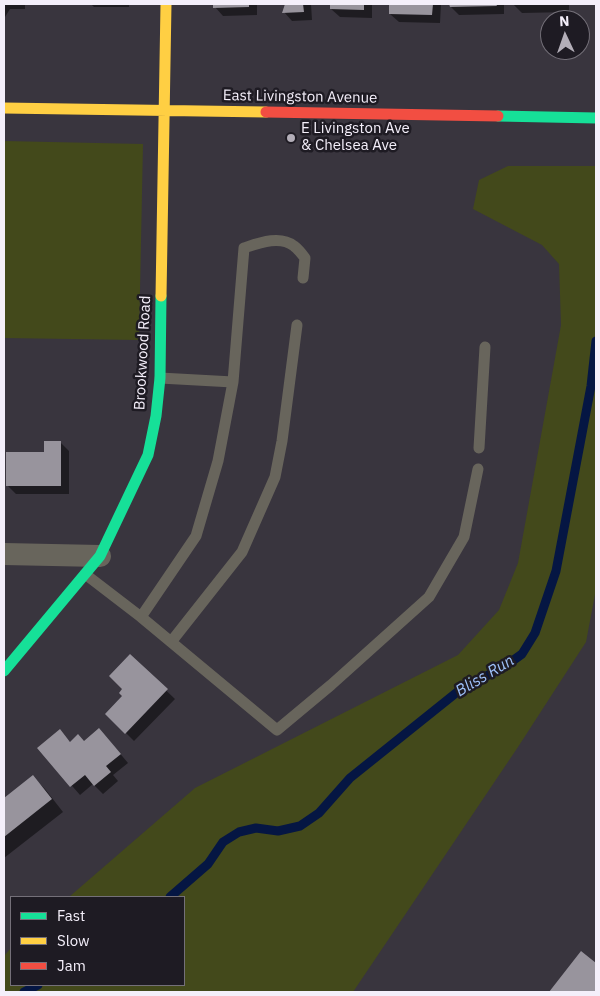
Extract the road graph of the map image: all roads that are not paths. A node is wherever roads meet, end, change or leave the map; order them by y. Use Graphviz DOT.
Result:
graph roads {
  1 [pos="166,4"];
  2 [pos="4,108"];
  3 [pos="165,109"];
  4 [pos="596,118"];
  5 [pos="302,278"];
  6 [pos="297,325"];
  7 [pos="485,347"];
  8 [pos="160,378"];
  9 [pos="233,382"];
  10 [pos="479,448"];
  11 [pos="478,469"];
  12 [pos="4,554"];
  13 [pos="100,556"];
  14 [pos="85,574"];
  15 [pos="141,617"];
  16 [pos="171,642"];
  17 [pos="4,671"];
  1 -- 3 [label="street, Brookwood Road"];
  2 -- 3 [label="street, East Livingston Avenue"];
  3 -- 4 [label="street, East Livingston Avenue"];
  3 -- 8 [label="street, Brookwood Road"];
  5 -- 9 [label="lane"];
  6 -- 16 [label="lane"];
  7 -- 10 [label="lane"];
  8 -- 9 [label="lane"];
  8 -- 13 [label="street, Brookwood Road"];
  9 -- 15 [label="lane"];
  11 -- 16 [label="lane"];
  12 -- 13 [label="street"];
  13 -- 14 [label="street, Brookwood Road"];
  14 -- 15 [label="lane"];
  14 -- 17 [label="street, Brookwood Road"];
  15 -- 16 [label="lane"];
}
